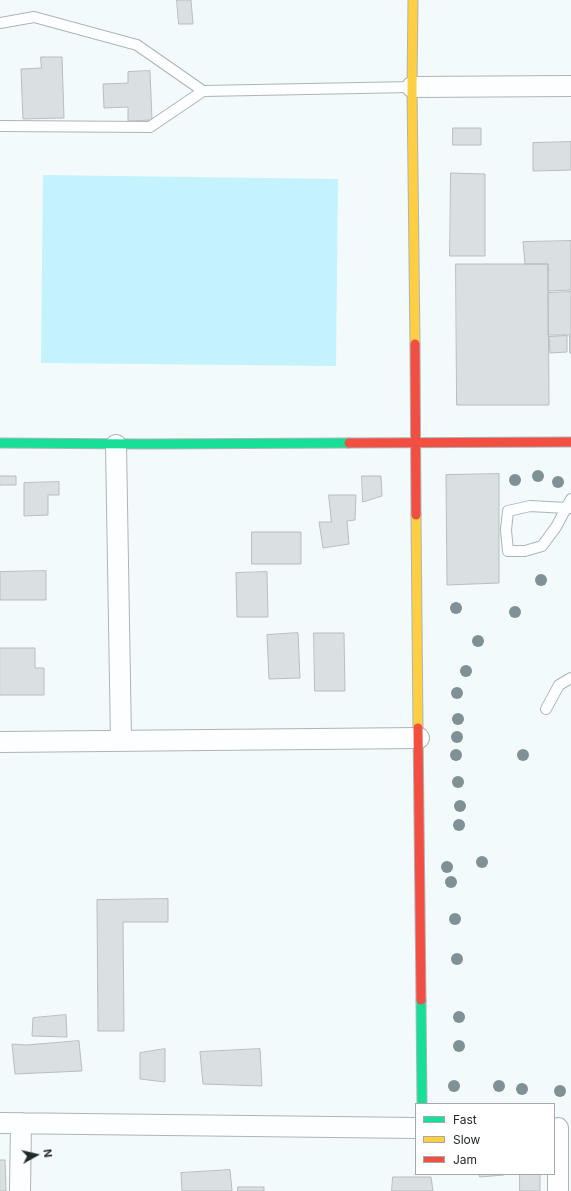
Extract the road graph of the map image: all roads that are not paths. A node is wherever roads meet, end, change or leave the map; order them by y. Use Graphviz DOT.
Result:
graph roads {
  1 [pos="413,0"];
  2 [pos="0,23"];
  3 [pos="412,86"];
  4 [pos="571,86"];
  5 [pos="203,91"];
  6 [pos="0,126"];
  7 [pos="416,442"];
  8 [pos="571,442"];
  9 [pos="0,443"];
  10 [pos="116,445"];
  11 [pos="569,505"];
  12 [pos="571,678"];
  13 [pos="546,709"];
  14 [pos="419,738"];
  15 [pos="121,741"];
  16 [pos="0,742"];
  17 [pos="422,1103"];
  18 [pos="0,1123"];
  19 [pos="21,1123"];
  20 [pos="415,1128"];
  21 [pos="561,1128"];
  22 [pos="20,1191"];
  23 [pos="558,1191"];
  1 -- 3 [label="street"];
  2 -- 5 [label="lane"];
  3 -- 4 [label="street"];
  3 -- 5 [label="lane"];
  3 -- 7 [label="street"];
  5 -- 6 [label="lane"];
  7 -- 8 [label="street"];
  7 -- 10 [label="street"];
  7 -- 14 [label="street"];
  9 -- 10 [label="street"];
  10 -- 15 [label="street"];
  11 -- 11 [label="lane"];
  12 -- 13 [label="lane"];
  14 -- 15 [label="street"];
  14 -- 17 [label="street"];
  15 -- 16 [label="street"];
  18 -- 19 [label="street"];
  19 -- 20 [label="street"];
  19 -- 22 [label="street"];
  21 -- 23 [label="street"];
}
